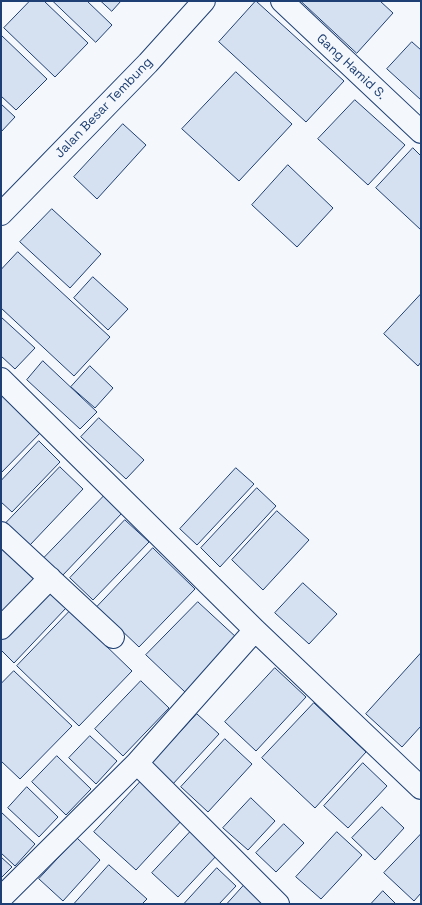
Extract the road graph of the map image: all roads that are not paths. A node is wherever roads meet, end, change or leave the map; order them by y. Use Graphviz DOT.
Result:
graph roads {
  1 [pos="204,1"];
  2 [pos="282,1"];
  3 [pos="421,132"];
  4 [pos="1,214"];
  5 [pos="1,379"];
  6 [pos="1,533"];
  7 [pos="50,578"];
  8 [pos="1,628"];
  9 [pos="255,630"];
  10 [pos="113,637"];
  11 [pos="137,763"];
  12 [pos="421,788"];
  13 [pos="1,898"];
  14 [pos="278,904"];
  1 -- 4 [label="main road, Jalan Besar Tembung"];
  2 -- 3 [label="main road, Gang Hamid S."];
  5 -- 9 [label="main road"];
  6 -- 7 [label="main road"];
  7 -- 8 [label="main road"];
  7 -- 10 [label="main road"];
  9 -- 11 [label="main road"];
  9 -- 12 [label="main road"];
  11 -- 13 [label="main road"];
  11 -- 14 [label="main road"];
}
